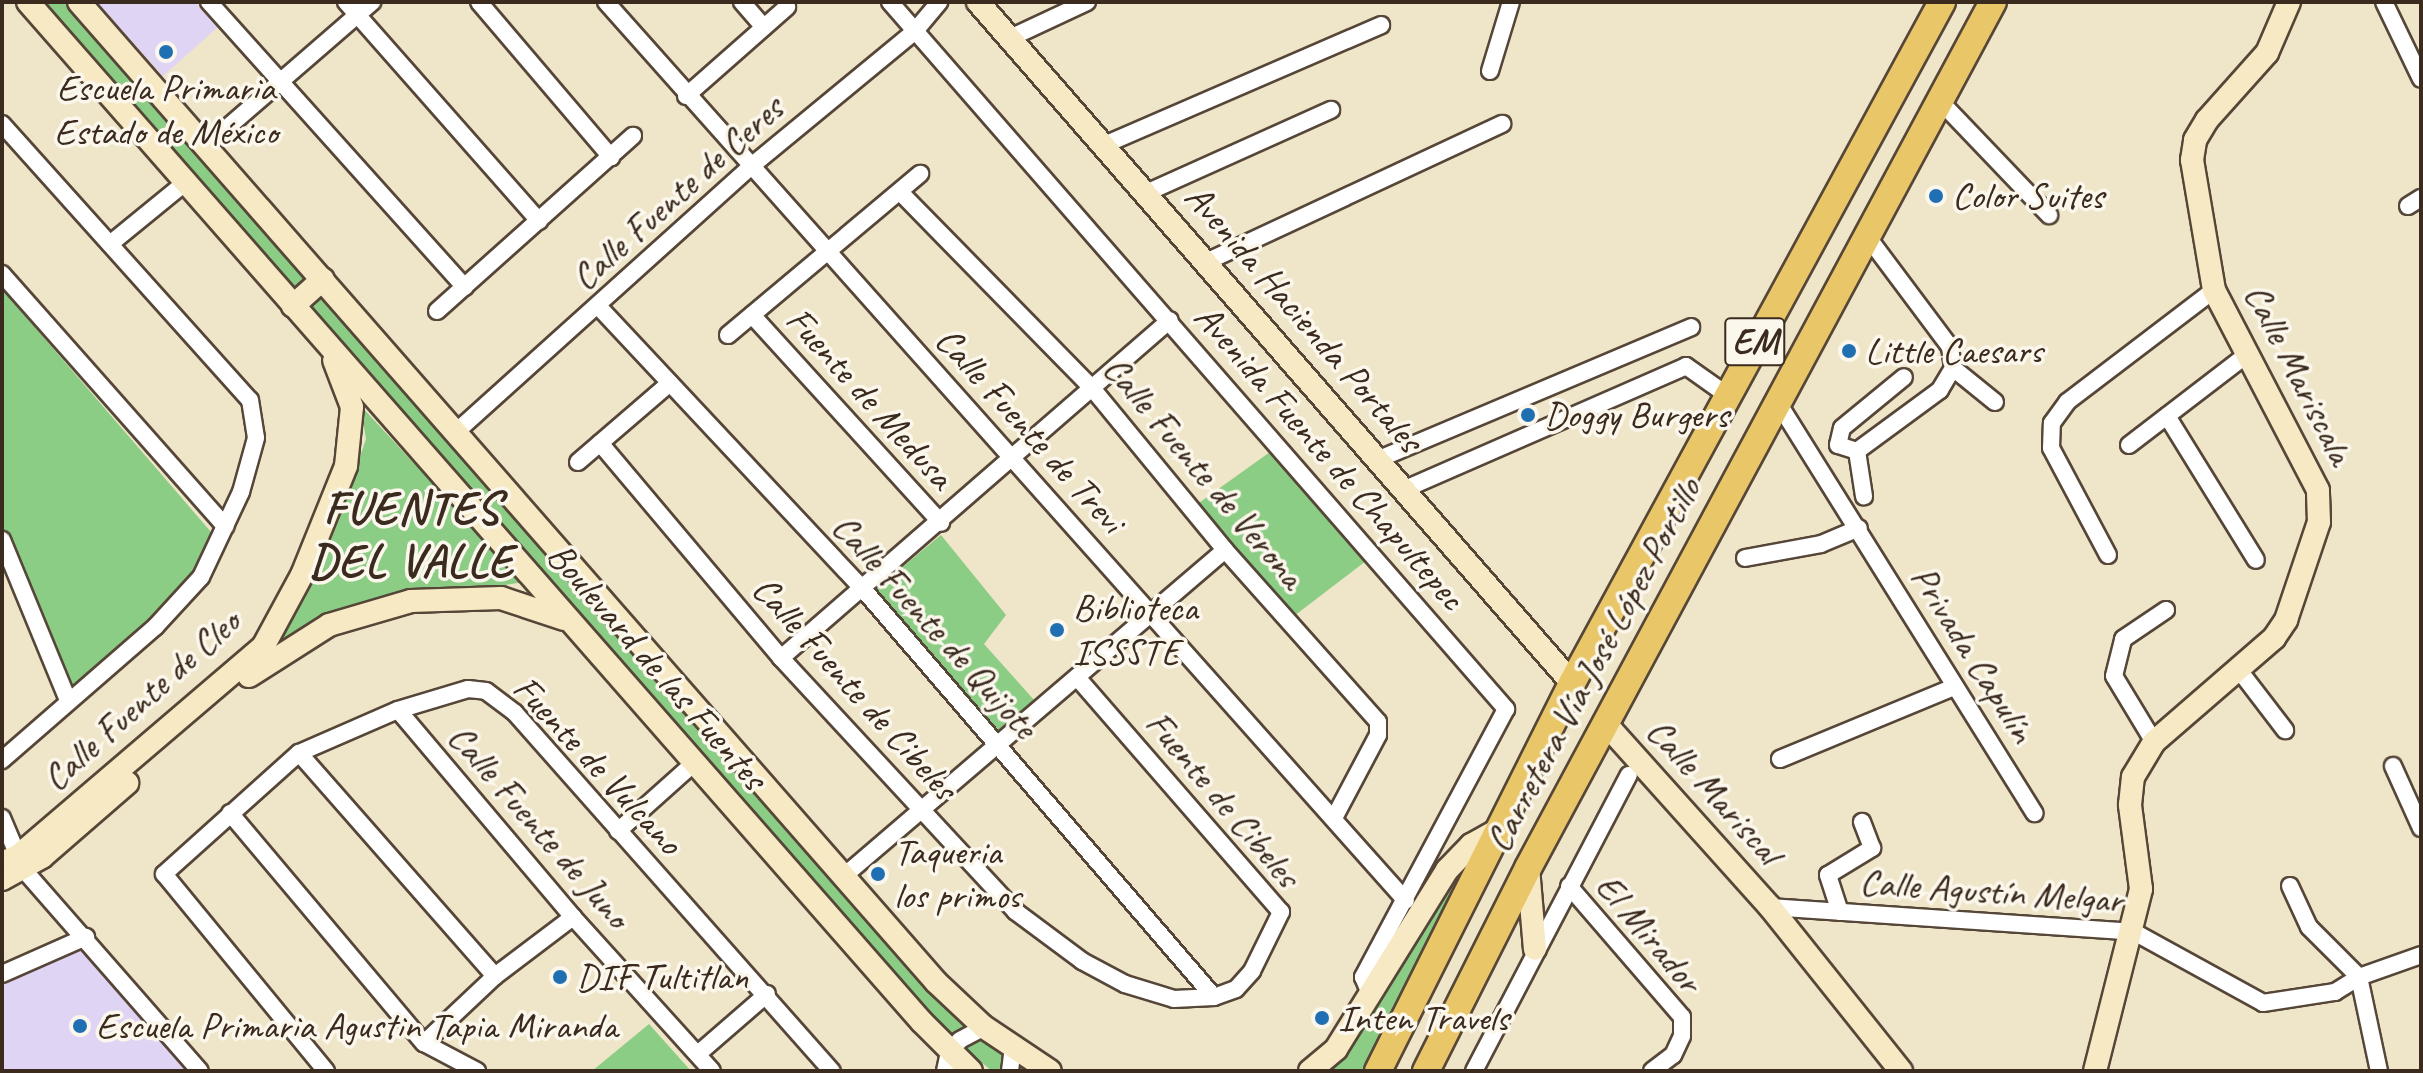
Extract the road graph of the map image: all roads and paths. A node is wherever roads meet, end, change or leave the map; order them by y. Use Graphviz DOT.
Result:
graph roads {
  1 [pos="28,2"];
  2 [pos="79,2"];
  3 [pos="209,2"];
  4 [pos="372,2"];
  5 [pos="479,2"];
  6 [pos="606,2"];
  7 [pos="742,2"];
  8 [pos="890,2"];
  9 [pos="939,2"];
  10 [pos="978,2"];
  11 [pos="1087,2"];
  12 [pos="1511,2"];
  13 [pos="1942,2"];
  14 [pos="1993,2"];
  15 [pos="2288,2"];
  16 [pos="2384,2"];
  17 [pos="787,7"];
  18 [pos="352,8"];
  19 [pos="1381,25"];
  20 [pos="764,27"];
  21 [pos="915,31"];
  22 [pos="1010,38"];
  23 [pos="1490,71"];
  24 [pos="2421,79"];
  25 [pos="280,82"];
  26 [pos="686,96"];
  27 [pos="1940,101"];
  28 [pos="1331,110"];
  29 [pos="2,124"];
  30 [pos="1502,124"];
  31 [pos="633,136"];
  32 [pos="1104,145"];
  33 [pos="206,146"];
  34 [pos="611,157"];
  35 [pos="749,168"];
  36 [pos="920,174"];
  37 [pos="186,182"];
  38 [pos="900,192"];
  39 [pos="1146,193"];
  40 [pos="2049,215"];
  41 [pos="539,221"];
  42 [pos="1867,236"];
  43 [pos="110,244"];
  44 [pos="824,253"];
  45 [pos="1206,262"];
  46 [pos="2,274"];
  47 [pos="323,279"];
  48 [pos="465,287"];
  49 [pos="2214,290"];
  50 [pos="293,306"];
  51 [pos="598,306"];
  52 [pos="437,311"];
  53 [pos="752,315"];
  54 [pos="1170,320"];
  55 [pos="1691,327"];
  56 [pos="728,335"];
  57 [pos="327,344"];
  58 [pos="2249,353"];
  59 [pos="1953,368"];
  60 [pos="1904,377"];
  61 [pos="670,383"];
  62 [pos="1092,388"];
  63 [pos="1727,395"];
  64 [pos="1777,401"];
  65 [pos="1995,402"];
  66 [pos="2167,416"];
  67 [pos="456,432"];
  68 [pos="600,443"];
  69 [pos="2129,445"];
  70 [pos="1857,451"];
  71 [pos="1015,458"];
  72 [pos="1379,459"];
  73 [pos="578,462"];
  74 [pos="1405,489"];
  75 [pos="1864,496"];
  76 [pos="941,523"];
  77 [pos="225,526"];
  78 [pos="1859,528"];
  79 [pos="2,540"];
  80 [pos="1225,550"];
  81 [pos="2108,555"];
  82 [pos="1745,558"];
  83 [pos="2256,560"];
  84 [pos="863,589"];
  85 [pos="2166,610"];
  86 [pos="1154,615"];
  87 [pos="570,621"];
  88 [pos="638,640"];
  89 [pos="781,658"];
  90 [pos="255,664"];
  91 [pos="609,666"];
  92 [pos="2239,670"];
  93 [pos="1077,677"];
  94 [pos="1572,683"];
  95 [pos="1954,687"];
  96 [pos="68,700"];
  97 [pos="398,710"];
  98 [pos="1605,723"];
  99 [pos="2285,730"];
  100 [pos="2154,742"];
  101 [pos="1000,746"];
  102 [pos="299,753"];
  103 [pos="1780,759"];
  104 [pos="2,760"];
  105 [pos="694,763"];
  106 [pos="2393,766"];
  107 [pos="1629,775"];
  108 [pos="921,810"];
  109 [pos="230,813"];
  110 [pos="2034,813"];
  111 [pos="2,818"];
  112 [pos="1334,818"];
  113 [pos="1862,822"];
  114 [pos="2421,828"];
  115 [pos="618,831"];
  116 [pos="1494,832"];
  117 [pos="14,863"];
  118 [pos="1528,868"];
  119 [pos="844,876"];
  120 [pos="2,879"];
  121 [pos="1569,886"];
  122 [pos="2290,886"];
  123 [pos="1406,901"];
  124 [pos="1770,907"];
  125 [pos="1840,912"];
  126 [pos="573,917"];
  127 [pos="2134,932"];
  128 [pos="86,937"];
  129 [pos="1535,949"];
  130 [pos="2421,955"];
  131 [pos="2,974"];
  132 [pos="495,976"];
  133 [pos="2359,977"];
  134 [pos="767,994"];
  135 [pos="1371,996"];
  136 [pos="1214,997"];
  137 [pos="984,1027"];
  138 [pos="424,1043"];
  139 [pos="1013,1048"];
  140 [pos="699,1053"];
  141 [pos="947,1061"];
  142 [pos="200,1071"];
  143 [pos="326,1071"];
  144 [pos="477,1071"];
  145 [pos="712,1071"];
  146 [pos="832,1071"];
  147 [pos="971,1071"];
  148 [pos="1010,1071"];
  149 [pos="1050,1071"];
  150 [pos="1310,1071"];
  151 [pos="1378,1071"];
  152 [pos="1426,1071"];
  153 [pos="1474,1071"];
  154 [pos="1652,1071"];
  155 [pos="1901,1071"];
  156 [pos="2095,1071"];
  157 [pos="2379,1071"];
  1 -- 37 [label="street, Boulevard de las Fuentes"];
  2 -- 33 [label="street, Boulevard de las Fuentes"];
  3 -- 25 [label="street"];
  4 -- 18 [label="street"];
  5 -- 34 [label="street"];
  6 -- 26 [label="street, Calle Fuente de Trevi"];
  7 -- 20 [label="street"];
  8 -- 21 [label="street, Avenida Fuente de Chapultepec"];
  9 -- 21 [label="street, Calle Fuente de Ceres"];
  10 -- 22 [label="street, Avenida Hacienda Portales"];
  11 -- 22 [label="street"];
  12 -- 23 [label="street"];
  13 -- 63 [label="main road, Carretera Vía José López Portillo / EM"];
  14 -- 27 [label="main road, Carretera Vía José López Portillo / EM"];
  15 -- 49 [label="street, Calle Mariscala"];
  16 -- 24 [label="street"];
  17 -- 20 [label="street"];
  18 -- 25 [label="street"];
  18 -- 41 [label="street"];
  19 -- 32 [label="street"];
  20 -- 26 [label="street"];
  21 -- 35 [label="street, Calle Fuente de Ceres"];
  21 -- 54 [label="street, Avenida Fuente de Chapultepec"];
  22 -- 32 [label="street, Avenida Hacienda Portales"];
  25 -- 33 [label="street"];
  25 -- 48 [label="street"];
  26 -- 35 [label="street, Calle Fuente de Trevi"];
  27 -- 40 [label="street"];
  27 -- 42 [label="main road, Carretera Vía José López Portillo / EM"];
  28 -- 39 [label="street"];
  29 -- 43 [label="street"];
  30 -- 45 [label="street"];
  31 -- 34 [label="street"];
  32 -- 39 [label="street, Avenida Hacienda Portales"];
  33 -- 47 [label="street, Boulevard de las Fuentes"];
  34 -- 41 [label="street"];
  35 -- 44 [label="street, Calle Fuente de Trevi"];
  35 -- 51 [label="street, Calle Fuente de Ceres"];
  36 -- 38 [label="street"];
  37 -- 43 [label="street"];
  37 -- 50 [label="street, Boulevard de las Fuentes"];
  38 -- 44 [label="street"];
  38 -- 62 [label="street, Calle Fuente de Verona"];
  39 -- 45 [label="street, Avenida Hacienda Portales"];
  41 -- 48 [label="street"];
  42 -- 59 [label="street"];
  42 -- 64 [label="main road, Carretera Vía José López Portillo / EM"];
  43 -- 77 [label="street"];
  44 -- 53 [label="street"];
  44 -- 71 [label="street, Calle Fuente de Trevi"];
  45 -- 72 [label="street, Avenida Hacienda Portales"];
  46 -- 77 [label="street"];
  47 -- 50 [label="street"];
  47 -- 67 [label="street, Boulevard de las Fuentes"];
  48 -- 52 [label="street"];
  49 -- 58 [label="street, Calle Mariscala"];
  49 -- 81 [label="street"];
  50 -- 57 [label="street, Boulevard de las Fuentes"];
  51 -- 61 [label="street, Calle Fuente de Quijote"];
  51 -- 67 [label="street, Calle Fuente de Ceres"];
  53 -- 56 [label="street"];
  53 -- 76 [label="street, Fuente de Medusa"];
  54 -- 62 [label="street"];
  54 -- 123 [label="street, Avenida Fuente de Chapultepec"];
  55 -- 72 [label="street"];
  57 -- 87 [label="street, Boulevard de las Fuentes"];
  57 -- 90 [label="street, Calle Fuente de Cleo"];
  58 -- 66 [label="street"];
  58 -- 92 [label="street, Calle Mariscala"];
  59 -- 65 [label="street"];
  59 -- 70 [label="street"];
  60 -- 70 [label="street"];
  61 -- 68 [label="street"];
  61 -- 84 [label="street, Calle Fuente de Quijote"];
  62 -- 71 [label="street"];
  62 -- 80 [label="street, Calle Fuente de Verona"];
  63 -- 74 [label="street"];
  63 -- 94 [label="main road, Carretera Vía José López Portillo / EM"];
  64 -- 78 [label="street, Privada Capulín"];
  64 -- 98 [label="main road, Carretera Vía José López Portillo / EM"];
  66 -- 69 [label="street"];
  66 -- 83 [label="street"];
  67 -- 88 [label="street, Boulevard de las Fuentes"];
  68 -- 73 [label="street"];
  68 -- 89 [label="street, Calle Fuente de Cibeles"];
  70 -- 75 [label="street"];
  71 -- 76 [label="street"];
  71 -- 86 [label="street, Calle Fuente de Trevi"];
  72 -- 74 [label="street, Avenida Hacienda Portales"];
  74 -- 94 [label="street, Avenida Hacienda Portales"];
  76 -- 84 [label="street"];
  77 -- 96 [label="street"];
  78 -- 82 [label="street"];
  78 -- 95 [label="street, Privada Capulín"];
  79 -- 96 [label="street"];
  80 -- 86 [label="street"];
  80 -- 112 [label="street, Calle Fuente de Verona"];
  84 -- 89 [label="street"];
  84 -- 101 [label="street, Calle Fuente de Quijote"];
  85 -- 100 [label="street"];
  86 -- 93 [label="street"];
  86 -- 112 [label="street, Calle Fuente de Trevi"];
  87 -- 90 [label="street, Calle Fuente de Cleo"];
  87 -- 91 [label="street, Boulevard de las Fuentes"];
  88 -- 91 [label="street"];
  88 -- 119 [label="street, Boulevard de las Fuentes"];
  89 -- 108 [label="street, Calle Fuente de Cibeles"];
  90 -- 117 [label="street, Calle Fuente de Cleo"];
  91 -- 105 [label="street, Boulevard de las Fuentes"];
  92 -- 99 [label="street"];
  92 -- 100 [label="street, Calle Mariscala"];
  93 -- 101 [label="street"];
  93 -- 136 [label="street, Fuente de Cibeles"];
  94 -- 116 [label="main road, Carretera Vía José López Portillo / EM"];
  95 -- 103 [label="street"];
  95 -- 110 [label="street, Privada Capulín"];
  96 -- 104 [label="street"];
  97 -- 102 [label="street, Fuente de Vulcano"];
  97 -- 115 [label="street, Fuente de Vulcano"];
  97 -- 126 [label="street, Calle Fuente de Juno"];
  98 -- 118 [label="main road, Carretera Vía José López Portillo / EM"];
  98 -- 124 [label="street, Calle Mariscal"];
  100 -- 127 [label="street, Calle Mariscala"];
  101 -- 108 [label="street"];
  101 -- 136 [label="street, Calle Fuente de Quijote"];
  102 -- 109 [label="street, Fuente de Vulcano"];
  102 -- 132 [label="street"];
  105 -- 115 [label="street"];
  105 -- 141 [label="street, Boulevard de las Fuentes"];
  106 -- 114 [label="street"];
  107 -- 121 [label="street"];
  108 -- 119 [label="street"];
  108 -- 136 [label="street, Calle Fuente de Cibeles"];
  109 -- 138 [label="street"];
  109 -- 143 [label="street, Fuente de Vulcano"];
  111 -- 117 [label="street"];
  112 -- 123 [label="street, Calle Fuente de Trevi"];
  113 -- 125 [label="street"];
  115 -- 134 [label="street, Fuente de Vulcano"];
  116 -- 135 [label="street"];
  116 -- 151 [label="main road, Carretera Vía José López Portillo / EM"];
  117 -- 120 [label="street, Calle Fuente de Cleo"];
  117 -- 128 [label="street"];
  118 -- 129 [label="street"];
  118 -- 152 [label="main road, Carretera Vía José López Portillo / EM"];
  119 -- 137 [label="street, Boulevard de las Fuentes"];
  121 -- 129 [label="street, El Mirador"];
  121 -- 154 [label="street, El Mirador"];
  122 -- 133 [label="street"];
  123 -- 135 [label="street, Avenida Fuente de Chapultepec"];
  124 -- 125 [label="street, Calle Agustín Melgar"];
  124 -- 155 [label="street"];
  125 -- 127 [label="street, Calle Agustín Melgar"];
  126 -- 132 [label="street"];
  126 -- 140 [label="street, Calle Fuente de Juno"];
  127 -- 133 [label="street, Calle Agustín Melgar"];
  127 -- 156 [label="street, Calle Mariscala"];
  128 -- 131 [label="street"];
  128 -- 142 [label="street"];
  129 -- 153 [label="street, El Mirador"];
  130 -- 133 [label="street, Calle Agustín Melgar"];
  132 -- 138 [label="street"];
  133 -- 157 [label="street"];
  134 -- 140 [label="street"];
  134 -- 146 [label="street, Fuente de Vulcano"];
  135 -- 150 [label="street"];
  137 -- 139 [label="street, Boulevard de las Fuentes"];
  137 -- 141 [label="street"];
  138 -- 144 [label="street"];
  139 -- 148 [label="street"];
  139 -- 149 [label="street, Boulevard de las Fuentes"];
  140 -- 145 [label="street, Calle Fuente de Juno"];
  141 -- 147 [label="street, Boulevard de las Fuentes"];
}
